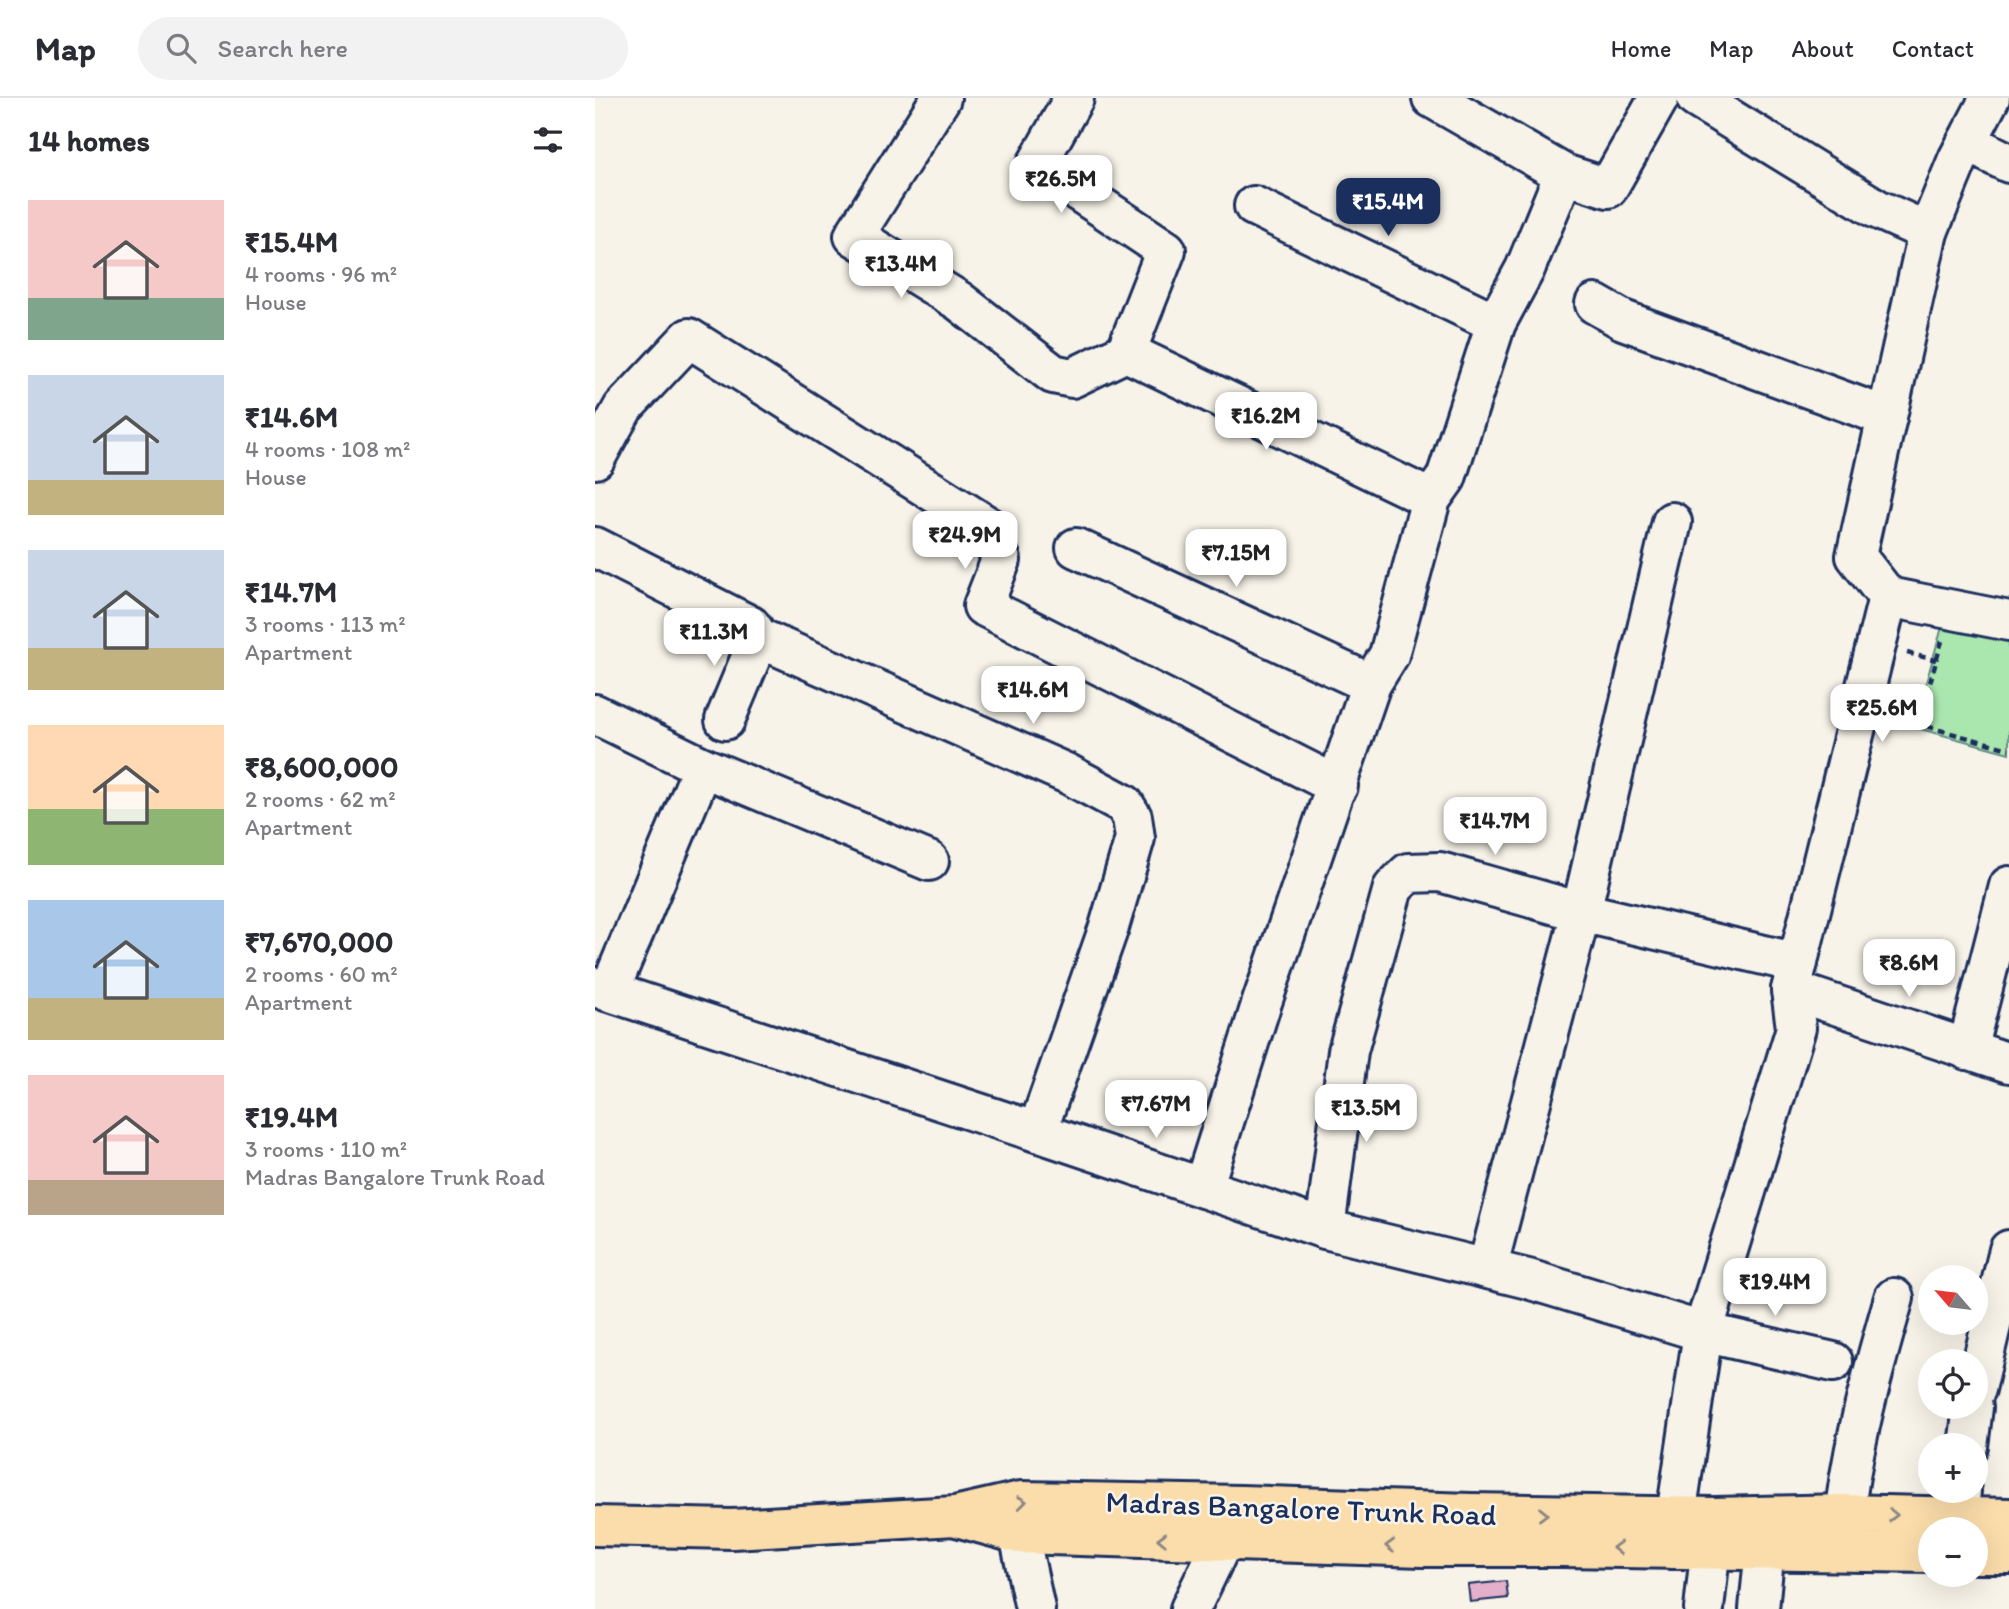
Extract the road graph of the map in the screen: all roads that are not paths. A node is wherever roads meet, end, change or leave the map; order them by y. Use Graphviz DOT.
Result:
graph roads {
  1 [pos="941,98"];
  2 [pos="1074,98"];
  3 [pos="1432,98"];
  4 [pos="1659,98"];
  5 [pos="1696,98"];
  6 [pos="1990,98"];
  7 [pos="1967,142"];
  8 [pos="2009,163"];
  9 [pos="1564,174"];
  10 [pos="1254,206"];
  11 [pos="1928,232"];
  12 [pos="1595,304"];
  13 [pos="1496,323"];
  14 [pos="1126,352"];
  15 [pos="1887,417"];
  16 [pos="595,459"];
  17 [pos="1431,499"];
  18 [pos="1672,522"];
  19 [pos="595,547"];
  20 [pos="1076,548"];
  21 [pos="1888,597"];
  22 [pos="2009,621"];
  23 [pos="759,638"];
  24 [pos="1371,684"];
  25 [pos="595,714"];
  26 [pos="725,720"];
  27 [pos="703,767"];
  28 [pos="1338,786"];
  29 [pos="929,861"];
  30 [pos="2009,886"];
  31 [pos="1581,912"];
  32 [pos="1794,976"];
  33 [pos="602,990"];
  34 [pos="1967,1050"];
  35 [pos="2009,1063"];
  36 [pos="1037,1132"];
  37 [pos="1203,1188"];
  38 [pos="1325,1229"];
  39 [pos="2009,1250"];
  40 [pos="1487,1269"];
  41 [pos="1894,1298"];
  42 [pos="1703,1332"];
  43 [pos="1985,1349"];
  44 [pos="1833,1362"];
  45 [pos="1960,1504"];
  46 [pos="955,1516"];
  47 [pos="2009,1518"];
  48 [pos="595,1526"];
  49 [pos="1693,1533"];
  50 [pos="1766,1533"];
  51 [pos="1842,1533"];
  52 [pos="1019,1534"];
  53 [pos="1223,1541"];
  54 [pos="1918,1550"];
  55 [pos="1988,1553"];
  56 [pos="2009,1554"];
  57 [pos="1035,1609"];
  58 [pos="1189,1609"];
  59 [pos="1704,1609"];
  60 [pos="1759,1609"];
  1 -- 14 [label="street"];
  2 -- 14 [label="street"];
  3 -- 9 [label="street"];
  4 -- 9 [label="street"];
  5 -- 11 [label="street"];
  6 -- 7 [label="street"];
  7 -- 8 [label="street"];
  7 -- 11 [label="street"];
  9 -- 13 [label="street"];
  10 -- 13 [label="street"];
  11 -- 15 [label="street"];
  12 -- 15 [label="street"];
  13 -- 17 [label="street"];
  14 -- 17 [label="street"];
  15 -- 21 [label="street"];
  16 -- 28 [label="street"];
  17 -- 24 [label="street"];
  18 -- 31 [label="street"];
  19 -- 23 [label="street"];
  20 -- 24 [label="street"];
  21 -- 22 [label="street"];
  21 -- 32 [label="street"];
  23 -- 26 [label="street"];
  23 -- 36 [label="street"];
  24 -- 28 [label="street"];
  25 -- 27 [label="street"];
  27 -- 29 [label="street"];
  27 -- 33 [label="street"];
  28 -- 37 [label="street"];
  30 -- 34 [label="street"];
  31 -- 32 [label="street"];
  31 -- 38 [label="street"];
  31 -- 40 [label="street"];
  32 -- 34 [label="street"];
  32 -- 42 [label="street"];
  33 -- 36 [label="street"];
  34 -- 35 [label="street"];
  36 -- 37 [label="street"];
  37 -- 38 [label="street"];
  38 -- 40 [label="street"];
  39 -- 43 [label="street"];
  40 -- 42 [label="street"];
  41 -- 51 [label="street"];
  42 -- 44 [label="street"];
  42 -- 49 [label="street"];
  45 -- 47 [label="highway"];
  51 -- 45 [label="highway, one-way"];
  46 -- 48 [label="highway, Madras Bangalore Trunk Road"];
  46 -- 49 [label="highway, Madras Bangalore Trunk Road, one-way"];
  46 -- 52 [label="highway"];
  49 -- 50 [label="highway"];
  49 -- 53 [label="highway, one-way"];
  49 -- 59 [label="street"];
  50 -- 51 [label="highway"];
  50 -- 60 [label="street"];
  51 -- 54 [label="highway"];
  53 -- 52 [label="highway, one-way"];
  52 -- 57 [label="street"];
  53 -- 58 [label="street"];
  55 -- 56 [label="highway"];
}
